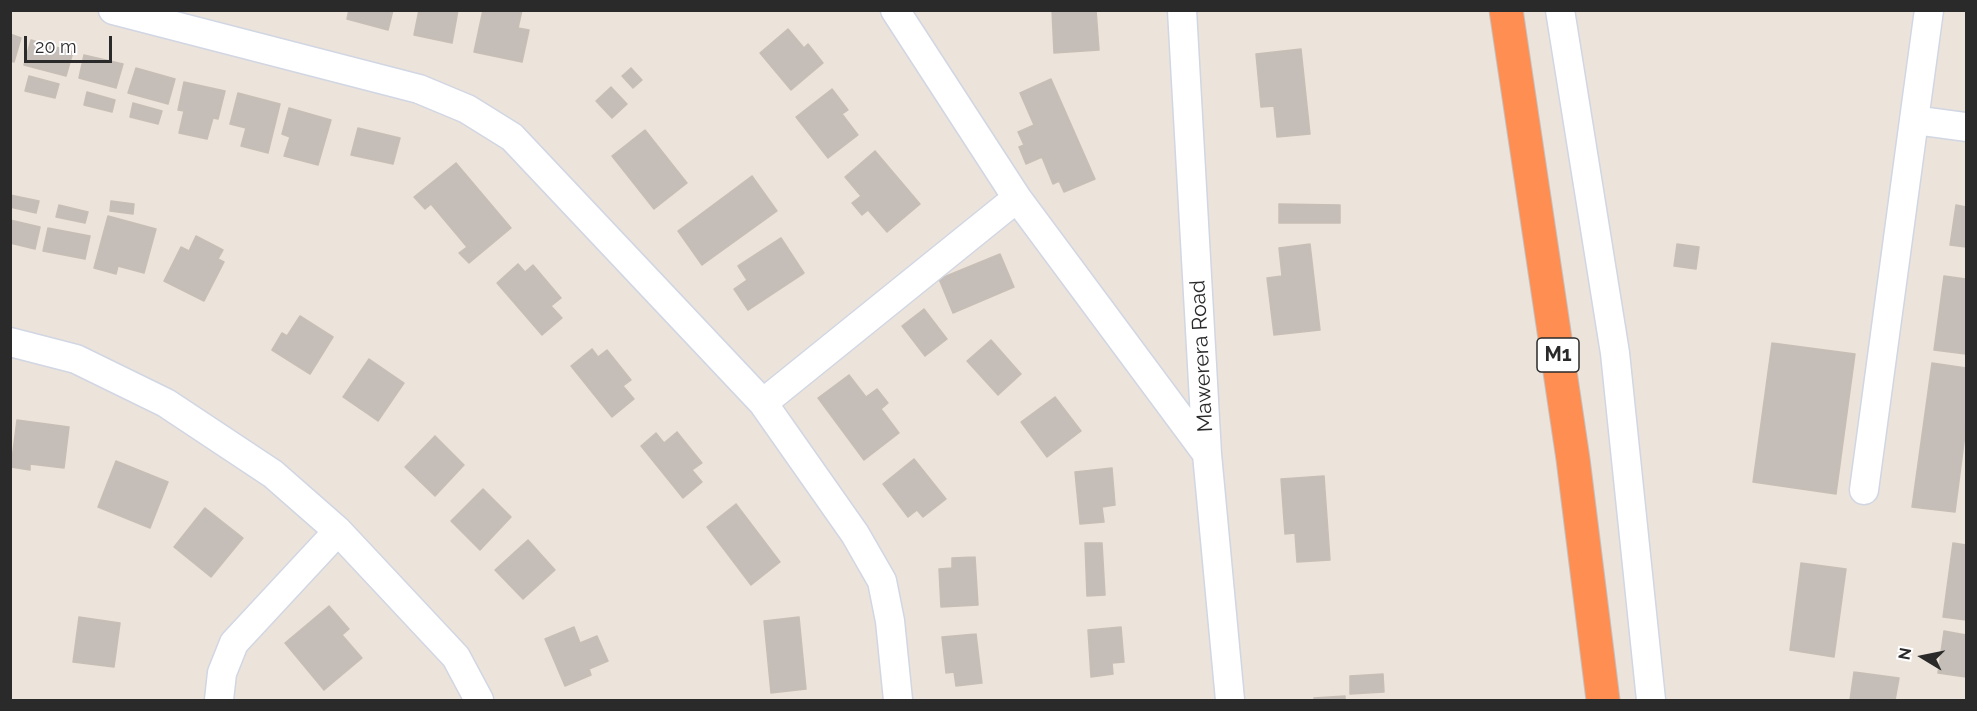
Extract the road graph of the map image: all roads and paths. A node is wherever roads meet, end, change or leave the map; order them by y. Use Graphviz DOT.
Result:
graph roads {
  1 [pos="113,10"];
  2 [pos="895,10"];
  3 [pos="1182,10"];
  4 [pos="1506,10"];
  5 [pos="1560,10"];
  6 [pos="1929,10"];
  7 [pos="1914,120"];
  8 [pos="1966,126"];
  9 [pos="1017,198"];
  10 [pos="10,342"];
  11 [pos="763,403"];
  12 [pos="1207,454"];
  13 [pos="1864,490"];
  14 [pos="338,531"];
  15 [pos="219,700"];
  16 [pos="479,700"];
  17 [pos="898,700"];
  18 [pos="1230,700"];
  19 [pos="1603,700"];
  20 [pos="1652,700"];
  1 -- 11 [label="street"];
  2 -- 9 [label="street"];
  3 -- 12 [label="street, Mawerera Road"];
  4 -- 19 [label="highway, M1"];
  5 -- 20 [label="street"];
  6 -- 7 [label="street"];
  7 -- 8 [label="street"];
  7 -- 13 [label="street"];
  9 -- 11 [label="street"];
  9 -- 12 [label="street"];
  10 -- 14 [label="street"];
  11 -- 17 [label="street"];
  12 -- 18 [label="street, Mawerera Road"];
  14 -- 15 [label="street"];
  14 -- 16 [label="street"];
}
